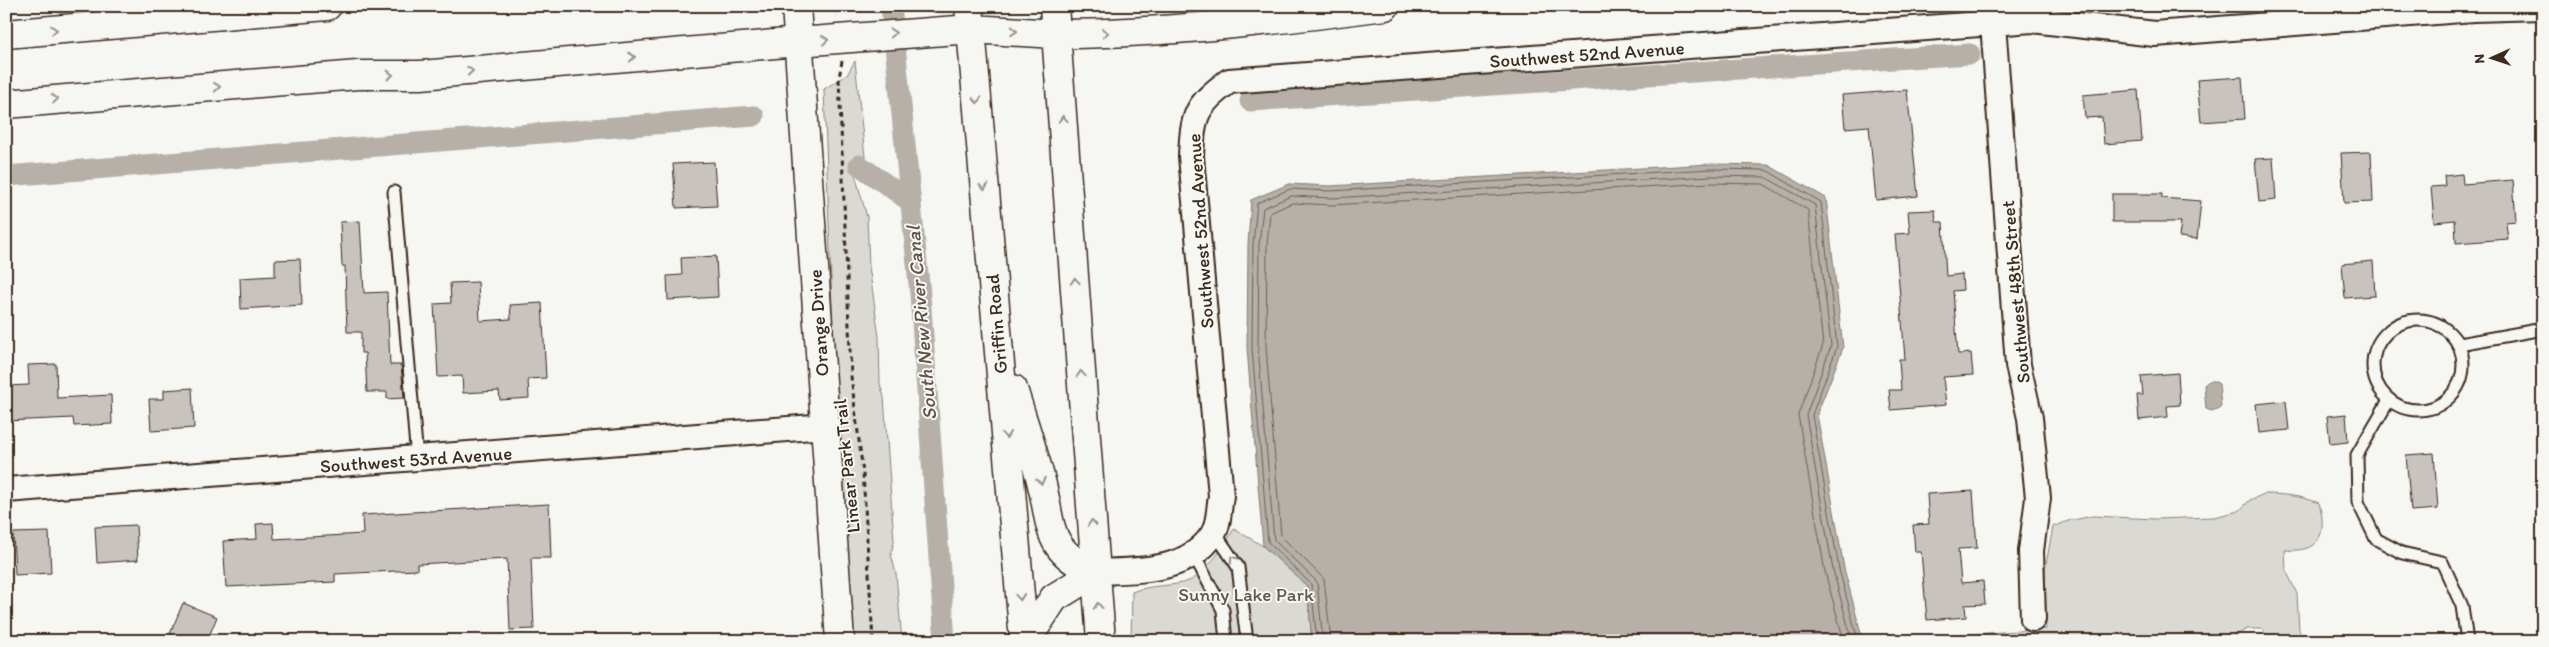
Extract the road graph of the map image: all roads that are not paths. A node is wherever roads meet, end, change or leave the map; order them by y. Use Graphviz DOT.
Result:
graph roads {
  1 [pos="327,6"];
  2 [pos="796,6"];
  3 [pos="1054,6"];
  4 [pos="1385,6"];
  5 [pos="2543,7"];
  6 [pos="970,18"];
  7 [pos="1993,23"];
  8 [pos="6,34"];
  9 [pos="1056,34"];
  10 [pos="798,42"];
  11 [pos="6,104"];
  12 [pos="394,192"];
  13 [pos="2543,329"];
  14 [pos="997,334"];
  15 [pos="2459,344"];
  16 [pos="2389,400"];
  17 [pos="826,426"];
  18 [pos="417,459"];
  19 [pos="6,490"];
  20 [pos="1215,533"];
  21 [pos="1194,555"];
  22 [pos="1096,572"];
  23 [pos="2033,620"];
  24 [pos="840,641"];
  25 [pos="1025,641"];
  26 [pos="1101,641"];
  27 [pos="1226,641"];
  28 [pos="1247,641"];
  29 [pos="2467,641"];
  8 -- 1 [label="main road, one-way"];
  2 -- 10 [label="main road, Orange Drive"];
  3 -- 9 [label="main road"];
  9 -- 4 [label="main road, one-way"];
  5 -- 7 [label="street, Southwest 52nd Avenue"];
  6 -- 9 [label="main road, one-way"];
  10 -- 6 [label="main road, one-way"];
  6 -- 14 [label="main road, Griffin Road, one-way"];
  7 -- 20 [label="street, Southwest 52nd Avenue"];
  7 -- 23 [label="street, Southwest 48th Street"];
  22 -- 9 [label="main road, one-way"];
  11 -- 10 [label="main road, one-way"];
  10 -- 17 [label="main road, Orange Drive"];
  12 -- 18 [label="lane"];
  13 -- 15 [label="lane"];
  14 -- 22 [label="main road, one-way"];
  14 -- 25 [label="main road, Griffin Road, one-way"];
  15 -- 16 [label="lane"];
  15 -- 16 [label="lane"];
  16 -- 29 [label="lane"];
  17 -- 18 [label="street, Southwest 53rd Avenue"];
  17 -- 24 [label="main road, Orange Drive"];
  18 -- 19 [label="street, Southwest 53rd Avenue"];
  20 -- 21 [label="street"];
  28 -- 20 [label="lane, one-way"];
  21 -- 22 [label="street"];
  21 -- 27 [label="lane"];
  22 -- 25 [label="main road"];
  26 -- 22 [label="main road, one-way"];
}
